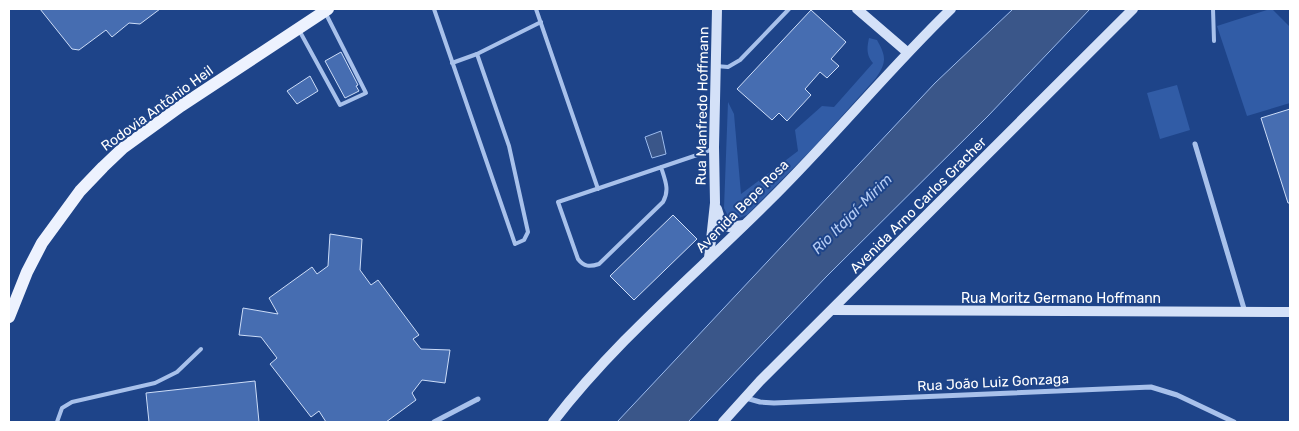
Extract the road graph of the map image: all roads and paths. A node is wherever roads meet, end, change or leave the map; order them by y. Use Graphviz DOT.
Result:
graph roads {
  1 [pos="434,9"];
  2 [pos="536,9"];
  3 [pos="717,9"];
  4 [pos="789,9"];
  5 [pos="858,9"];
  6 [pos="951,9"];
  7 [pos="1133,9"];
  8 [pos="1213,9"];
  9 [pos="326,10"];
  10 [pos="541,22"];
  11 [pos="298,28"];
  12 [pos="1214,41"];
  13 [pos="907,52"];
  14 [pos="477,54"];
  15 [pos="452,63"];
  16 [pos="716,66"];
  17 [pos="1195,144"];
  18 [pos="714,147"];
  19 [pos="661,167"];
  20 [pos="598,189"];
  21 [pos="715,203"];
  22 [pos="744,225"];
  23 [pos="709,258"];
  24 [pos="832,310"];
  25 [pos="1245,312"];
  26 [pos="1290,312"];
  27 [pos="9,317"];
  28 [pos="201,349"];
  29 [pos="746,398"];
  30 [pos="478,399"];
  31 [pos="57,422"];
  32 [pos="434,422"];
  33 [pos="553,422"];
  34 [pos="723,422"];
  35 [pos="1233,422"];
  1 -- 15 [label="lane"];
  2 -- 10 [label="lane"];
  3 -- 16 [label="main road, Rua Manfredo Hoffmann"];
  4 -- 16 [label="lane"];
  5 -- 13 [label="main road"];
  6 -- 13 [label="main road, Avenida Bepe Rosa"];
  7 -- 24 [label="main road, Avenida Arno Carlos Gracher"];
  8 -- 12 [label="lane"];
  9 -- 11 [label="main road, Rodovia Antônio Heil"];
  9 -- 11 [label="lane"];
  10 -- 14 [label="lane"];
  10 -- 20 [label="lane"];
  11 -- 27 [label="main road, Rodovia Antônio Heil"];
  13 -- 22 [label="main road, Avenida Bepe Rosa"];
  14 -- 15 [label="lane"];
  14 -- 15 [label="lane"];
  16 -- 18 [label="main road, Rua Manfredo Hoffmann"];
  17 -- 25 [label="street"];
  18 -- 19 [label="lane"];
  18 -- 21 [label="main road, Rua Manfredo Hoffmann"];
  19 -- 20 [label="lane"];
  19 -- 20 [label="lane"];
  21 -- 22 [label="main road, Rua Manfredo Hoffmann"];
  21 -- 23 [label="main road, Rua Manfredo Hoffmann"];
  22 -- 23 [label="main road, Avenida Bepe Rosa"];
  23 -- 33 [label="main road, Avenida Bepe Rosa"];
  24 -- 25 [label="main road, Rua Moritz Germano Hoffmann"];
  24 -- 29 [label="main road, Avenida Arno Carlos Gracher"];
  25 -- 26 [label="main road, Rua Moritz Germano Hoffmann"];
  28 -- 31 [label="lane"];
  29 -- 34 [label="main road, Avenida Arno Carlos Gracher"];
  29 -- 35 [label="street, Rua João Luiz Gonzaga"];
  30 -- 32 [label="street"];
}
